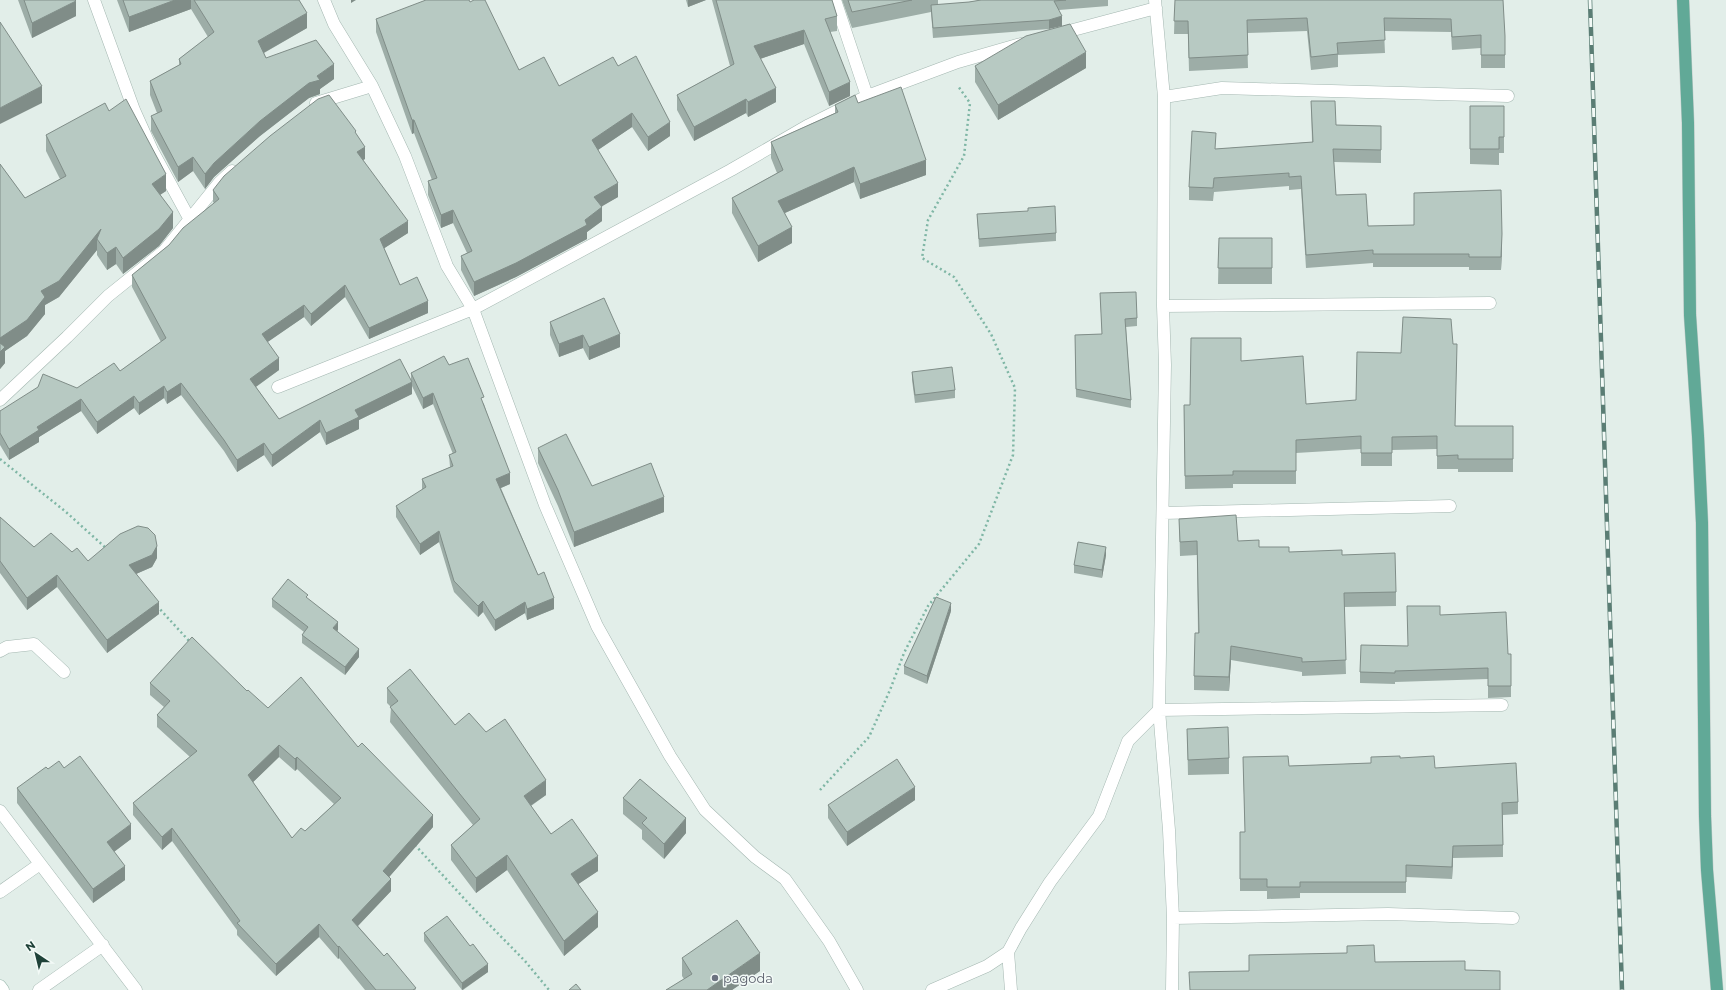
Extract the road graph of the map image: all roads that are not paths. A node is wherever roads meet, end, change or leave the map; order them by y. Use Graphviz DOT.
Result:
graph roads {
  1 [pos="94,0"];
  2 [pos="324,0"];
  3 [pos="835,0"];
  4 [pos="1683,0"];
  5 [pos="1155,4"];
  6 [pos="1049,36"];
  7 [pos="1034,40"];
  8 [pos="372,86"];
  9 [pos="867,96"];
  10 [pos="1508,96"];
  11 [pos="1164,97"];
  12 [pos="308,109"];
  13 [pos="242,162"];
  14 [pos="189,218"];
  15 [pos="1490,303"];
  16 [pos="1163,306"];
  17 [pos="473,309"];
  18 [pos="278,387"];
  19 [pos="0,400"];
  20 [pos="1450,506"];
  21 [pos="1163,513"];
  22 [pos="0,651"];
  23 [pos="64,672"];
  24 [pos="1502,705"];
  25 [pos="1159,710"];
  26 [pos="0,811"];
  27 [pos="40,864"];
  28 [pos="0,892"];
  29 [pos="1173,918"];
  30 [pos="1514,918"];
  31 [pos="103,945"];
  32 [pos="1008,952"];
  33 [pos="0,986"];
  34 [pos="3,990"];
  35 [pos="39,990"];
  36 [pos="136,990"];
  37 [pos="857,990"];
  38 [pos="932,990"];
  39 [pos="1011,990"];
  40 [pos="1172,990"];
  41 [pos="1717,990"];
  1 -- 14 [label="street"];
  2 -- 8 [label="street"];
  3 -- 9 [label="street"];
  4 -- 41 [label="main road"];
  5 -- 6 [label="street"];
  5 -- 11 [label="street"];
  7 -- 9 [label="street"];
  8 -- 12 [label="street"];
  8 -- 17 [label="street"];
  9 -- 17 [label="street"];
  10 -- 11 [label="street"];
  11 -- 16 [label="street"];
  13 -- 14 [label="street"];
  14 -- 19 [label="street"];
  15 -- 16 [label="street"];
  16 -- 21 [label="street"];
  17 -- 18 [label="street"];
  17 -- 37 [label="street"];
  20 -- 21 [label="street"];
  21 -- 25 [label="street"];
  22 -- 23 [label="street"];
  24 -- 25 [label="street"];
  25 -- 29 [label="street"];
  25 -- 32 [label="street"];
  26 -- 27 [label="street"];
  27 -- 28 [label="street"];
  27 -- 31 [label="street"];
  29 -- 30 [label="street"];
  29 -- 40 [label="street"];
  31 -- 35 [label="street"];
  31 -- 36 [label="street"];
  32 -- 38 [label="street"];
  32 -- 39 [label="street"];
  33 -- 34 [label="street"];
}
